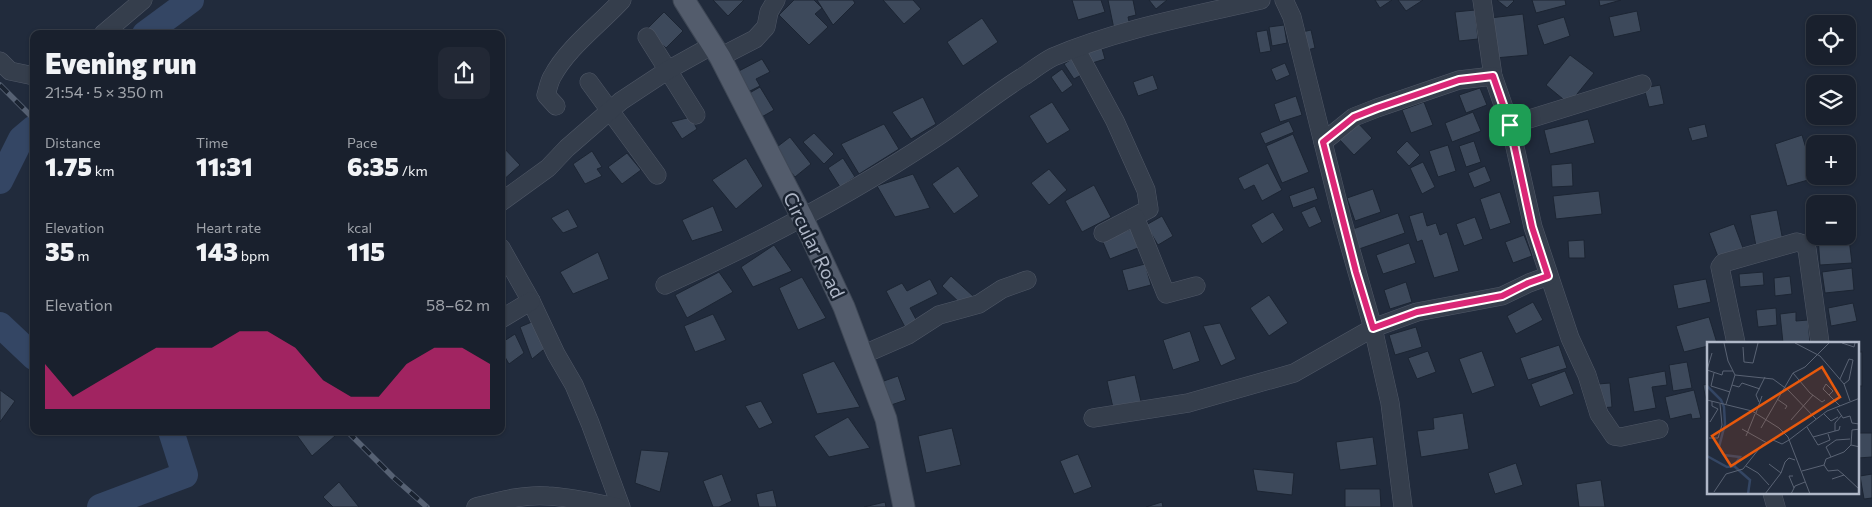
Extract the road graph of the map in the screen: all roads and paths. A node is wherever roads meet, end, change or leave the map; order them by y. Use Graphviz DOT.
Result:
graph roads {
  1 [pos="622,0"];
  2 [pos="684,0"];
  3 [pos="776,0"];
  4 [pos="1261,0"];
  5 [pos="1284,0"];
  6 [pos="1482,0"];
  7 [pos="140,1"];
  8 [pos="107,30"];
  9 [pos="648,37"];
  10 [pos="1076,49"];
  11 [pos="717,51"];
  12 [pos="0,61"];
  13 [pos="668,70"];
  14 [pos="30,75"];
  15 [pos="1493,76"];
  16 [pos="589,82"];
  17 [pos="1642,84"];
  18 [pos="556,106"];
  19 [pos="609,110"];
  20 [pos="696,115"];
  21 [pos="1510,125"];
  22 [pos="1323,142"];
  23 [pos="657,175"];
  24 [pos="505,199"];
  25 [pos="802,217"];
  26 [pos="1134,218"];
  27 [pos="1102,233"];
  28 [pos="505,255"];
  29 [pos="1548,276"];
  30 [pos="1027,280"];
  31 [pos="665,285"];
  32 [pos="1196,286"];
  33 [pos="531,301"];
  34 [pos="505,317"];
  35 [pos="1373,328"];
  36 [pos="1736,342"];
  37 [pos="1820,342"];
  38 [pos="862,355"];
  39 [pos="1093,418"];
  40 [pos="1659,429"];
  41 [pos="1772,494"];
  42 [pos="476,507"];
  43 [pos="617,507"];
  44 [pos="621,507"];
  45 [pos="904,507"];
  46 [pos="1403,507"];
  47 [pos="1776,507"];
  1 -- 18 [label="street"];
  2 -- 11 [label="main road, Circular Road"];
  3 -- 11 [label="street"];
  4 -- 10 [label="street"];
  5 -- 22 [label="street"];
  6 -- 15 [label="street"];
  7 -- 8 [label="street"];
  9 -- 13 [label="street"];
  10 -- 25 [label="street"];
  10 -- 26 [label="street"];
  11 -- 13 [label="street"];
  11 -- 25 [label="main road, Circular Road"];
  12 -- 14 [label="street"];
  13 -- 19 [label="street"];
  13 -- 20 [label="street"];
  15 -- 21 [label="street"];
  15 -- 22 [label="street"];
  16 -- 19 [label="street"];
  17 -- 21 [label="street"];
  19 -- 23 [label="street"];
  19 -- 24 [label="street"];
  21 -- 29 [label="street"];
  22 -- 35 [label="street"];
  25 -- 31 [label="street"];
  25 -- 38 [label="main road, Circular Road"];
  26 -- 27 [label="street"];
  26 -- 32 [label="street"];
  28 -- 33 [label="street"];
  29 -- 35 [label="street"];
  29 -- 40 [label="street"];
  30 -- 38 [label="street"];
  33 -- 34 [label="street"];
  33 -- 44 [label="street"];
  35 -- 39 [label="street"];
  35 -- 46 [label="street"];
  36 -- 37 [label="street"];
  38 -- 45 [label="main road, Circular Road"];
  41 -- 47 [label="street"];
  42 -- 43 [label="street"];
}
